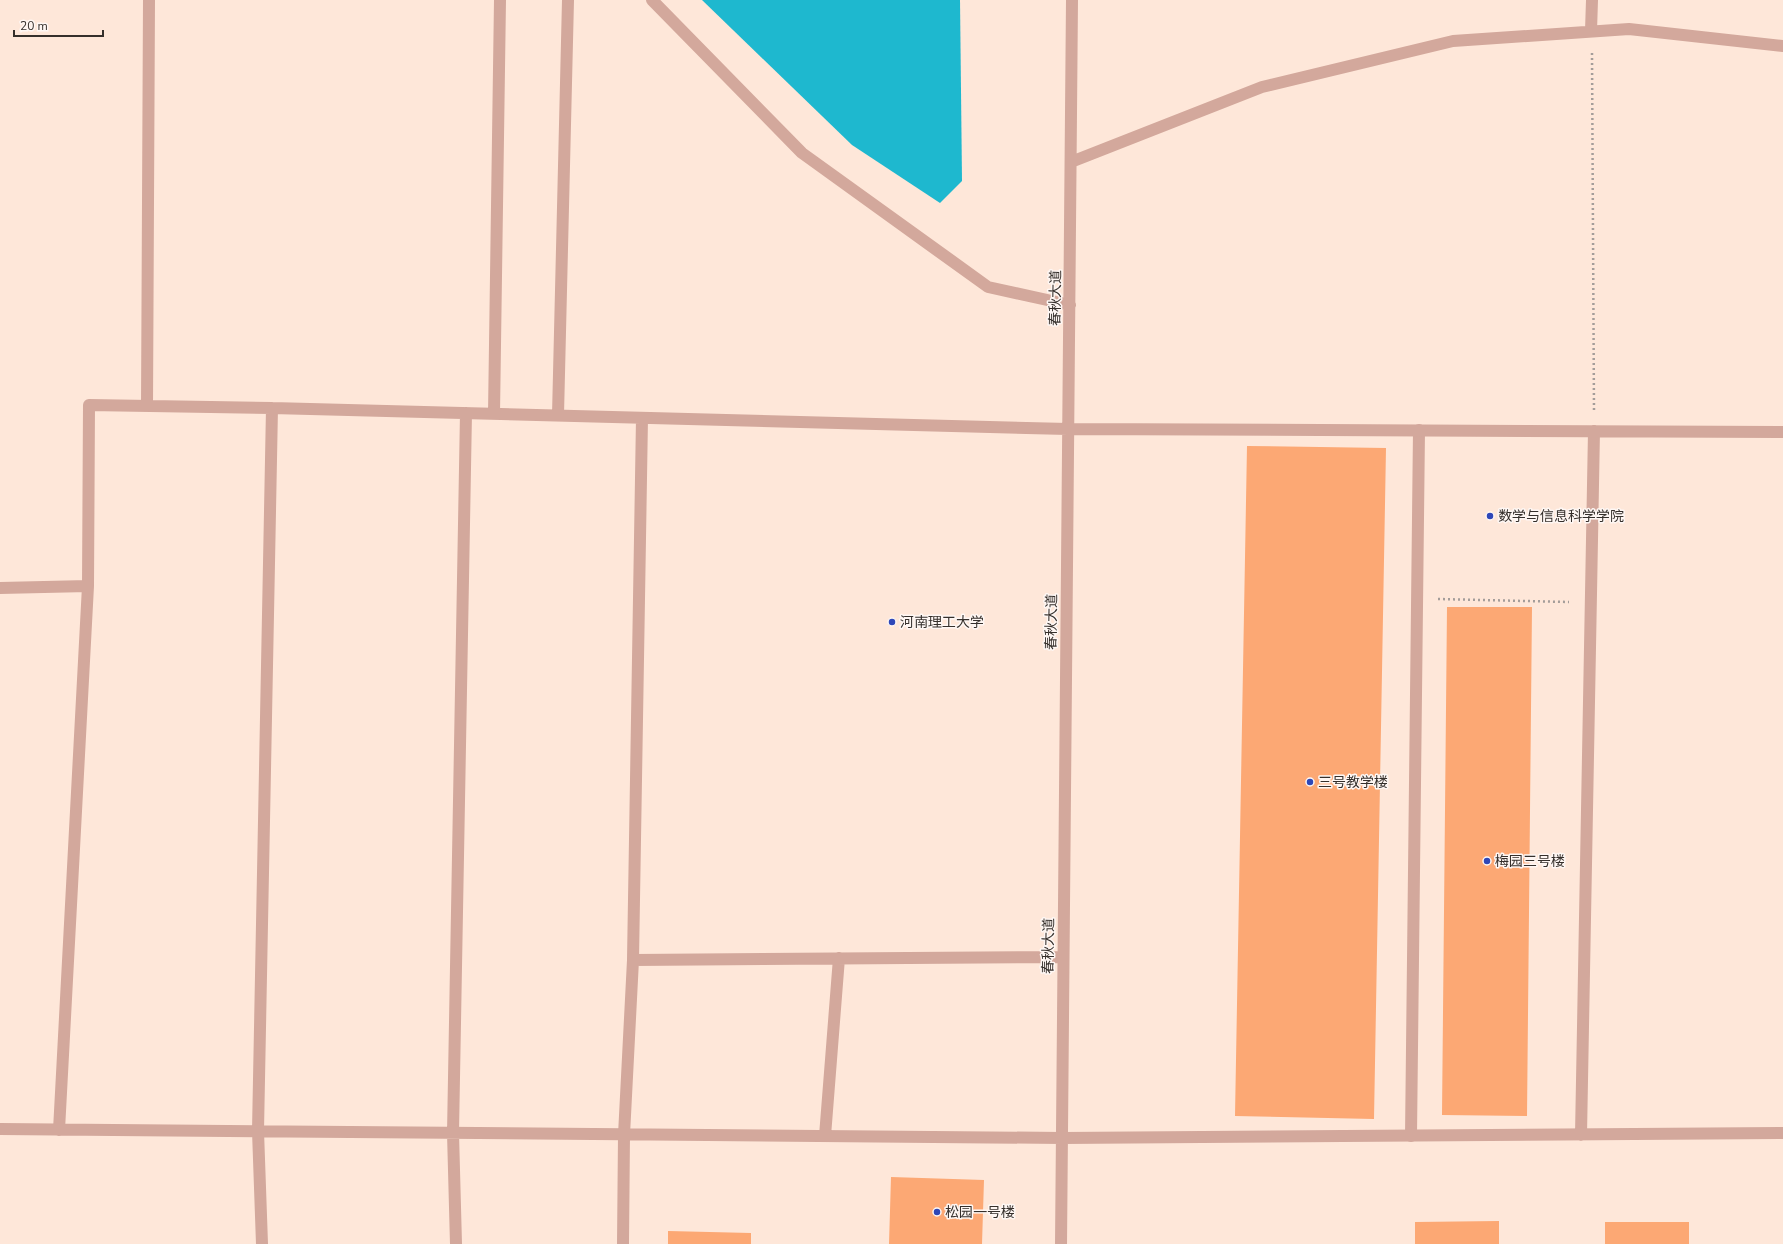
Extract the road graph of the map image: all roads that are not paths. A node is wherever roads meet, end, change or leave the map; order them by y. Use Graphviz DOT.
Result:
graph roads {
  1 [pos="149,0"];
  2 [pos="500,0"];
  3 [pos="568,0"];
  4 [pos="652,0"];
  5 [pos="1072,0"];
  6 [pos="1592,0"];
  7 [pos="1591,31"];
  8 [pos="1783,46"];
  9 [pos="1071,162"];
  10 [pos="1070,305"];
  11 [pos="147,406"];
  12 [pos="272,408"];
  13 [pos="466,413"];
  14 [pos="494,414"];
  15 [pos="558,415"];
  16 [pos="642,418"];
  17 [pos="1068,429"];
  18 [pos="1420,430"];
  19 [pos="1594,431"];
  20 [pos="1783,432"];
  21 [pos="88,586"];
  22 [pos="0,588"];
  23 [pos="1063,957"];
  24 [pos="838,958"];
  25 [pos="633,960"];
  26 [pos="0,1129"];
  27 [pos="59,1130"];
  28 [pos="258,1131"];
  29 [pos="453,1133"];
  30 [pos="1783,1133"];
  31 [pos="624,1134"];
  32 [pos="1581,1135"];
  33 [pos="825,1136"];
  34 [pos="1411,1136"];
  35 [pos="1062,1138"];
  36 [pos="262,1244"];
  37 [pos="456,1244"];
  38 [pos="624,1244"];
  39 [pos="1061,1244"];
  1 -- 11 [label="street"];
  2 -- 14 [label="street"];
  3 -- 15 [label="street"];
  4 -- 10 [label="street"];
  5 -- 9 [label="street, 春秋大道"];
  6 -- 7 [label="street"];
  7 -- 8 [label="street"];
  7 -- 9 [label="street"];
  9 -- 10 [label="street, 春秋大道"];
  10 -- 17 [label="street, 春秋大道"];
  11 -- 12 [label="street"];
  11 -- 21 [label="street"];
  12 -- 13 [label="street"];
  12 -- 28 [label="street"];
  13 -- 14 [label="street"];
  13 -- 29 [label="street"];
  14 -- 15 [label="street"];
  15 -- 16 [label="street"];
  16 -- 17 [label="street"];
  16 -- 25 [label="street"];
  17 -- 18 [label="street"];
  17 -- 23 [label="street, 春秋大道"];
  18 -- 19 [label="street"];
  18 -- 34 [label="street"];
  19 -- 20 [label="street"];
  19 -- 32 [label="street"];
  21 -- 22 [label="street"];
  21 -- 27 [label="street"];
  23 -- 24 [label="street"];
  23 -- 35 [label="street, 春秋大道"];
  24 -- 25 [label="street"];
  24 -- 33 [label="street"];
  25 -- 31 [label="street"];
  26 -- 27 [label="street"];
  27 -- 28 [label="street"];
  28 -- 29 [label="street"];
  28 -- 36 [label="street"];
  29 -- 31 [label="street"];
  29 -- 37 [label="street"];
  30 -- 32 [label="street"];
  31 -- 33 [label="street"];
  31 -- 38 [label="street"];
  32 -- 34 [label="street"];
  33 -- 35 [label="street"];
  34 -- 35 [label="street"];
  35 -- 39 [label="street, 春秋大道"];
}
